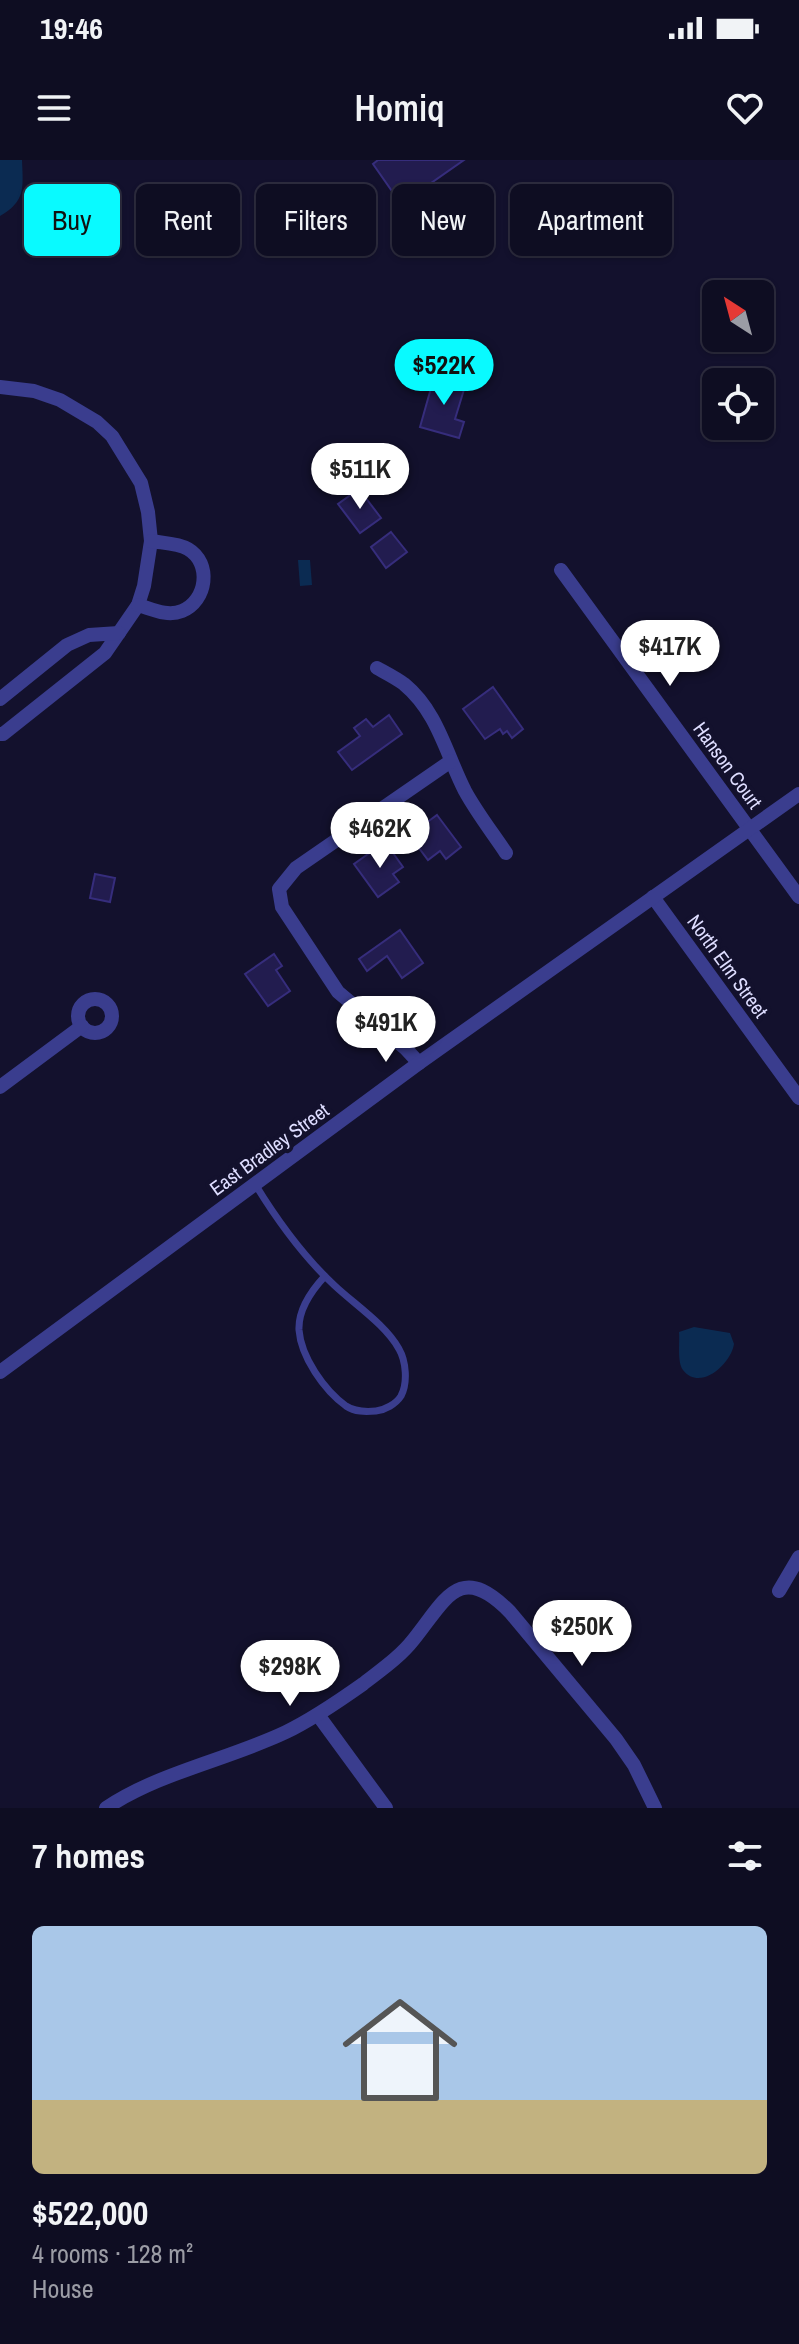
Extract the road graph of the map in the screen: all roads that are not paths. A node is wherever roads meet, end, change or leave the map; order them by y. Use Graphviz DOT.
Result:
graph roads {
  1 [pos="0,387"];
  2 [pos="151,541"];
  3 [pos="561,570"];
  4 [pos="138,605"];
  5 [pos="119,633"];
  6 [pos="377,668"];
  7 [pos="0,699"];
  8 [pos="0,734"];
  9 [pos="451,761"];
  10 [pos="799,794"];
  11 [pos="749,828"];
  12 [pos="506,853"];
  13 [pos="653,897"];
  14 [pos="799,897"];
  15 [pos="82,1026"];
  16 [pos="419,1063"];
  17 [pos="0,1087"];
  18 [pos="799,1098"];
  19 [pos="255,1184"];
  20 [pos="325,1276"];
  21 [pos="0,1372"];
  22 [pos="799,1557"];
  23 [pos="779,1591"];
  24 [pos="318,1715"];
  25 [pos="106,1808"];
  26 [pos="386,1808"];
  27 [pos="655,1808"];
  1 -- 2 [label="street"];
  2 -- 4 [label="street"];
  2 -- 4 [label="street"];
  3 -- 11 [label="street, Hanson Court"];
  4 -- 5 [label="street"];
  5 -- 7 [label="street"];
  5 -- 8 [label="street"];
  6 -- 9 [label="street"];
  9 -- 12 [label="street"];
  9 -- 16 [label="street"];
  10 -- 11 [label="street, East Bradley Street"];
  11 -- 13 [label="street, East Bradley Street"];
  11 -- 14 [label="street, Hanson Court"];
  13 -- 16 [label="street, East Bradley Street"];
  13 -- 18 [label="street, North Elm Street"];
  15 -- 17 [label="street"];
  16 -- 19 [label="street, East Bradley Street"];
  19 -- 20 [label="lane"];
  19 -- 21 [label="street, East Bradley Street"];
  20 -- 20 [label="lane"];
  22 -- 23 [label="street"];
  24 -- 25 [label="street"];
  24 -- 26 [label="street"];
  24 -- 27 [label="street"];
}
